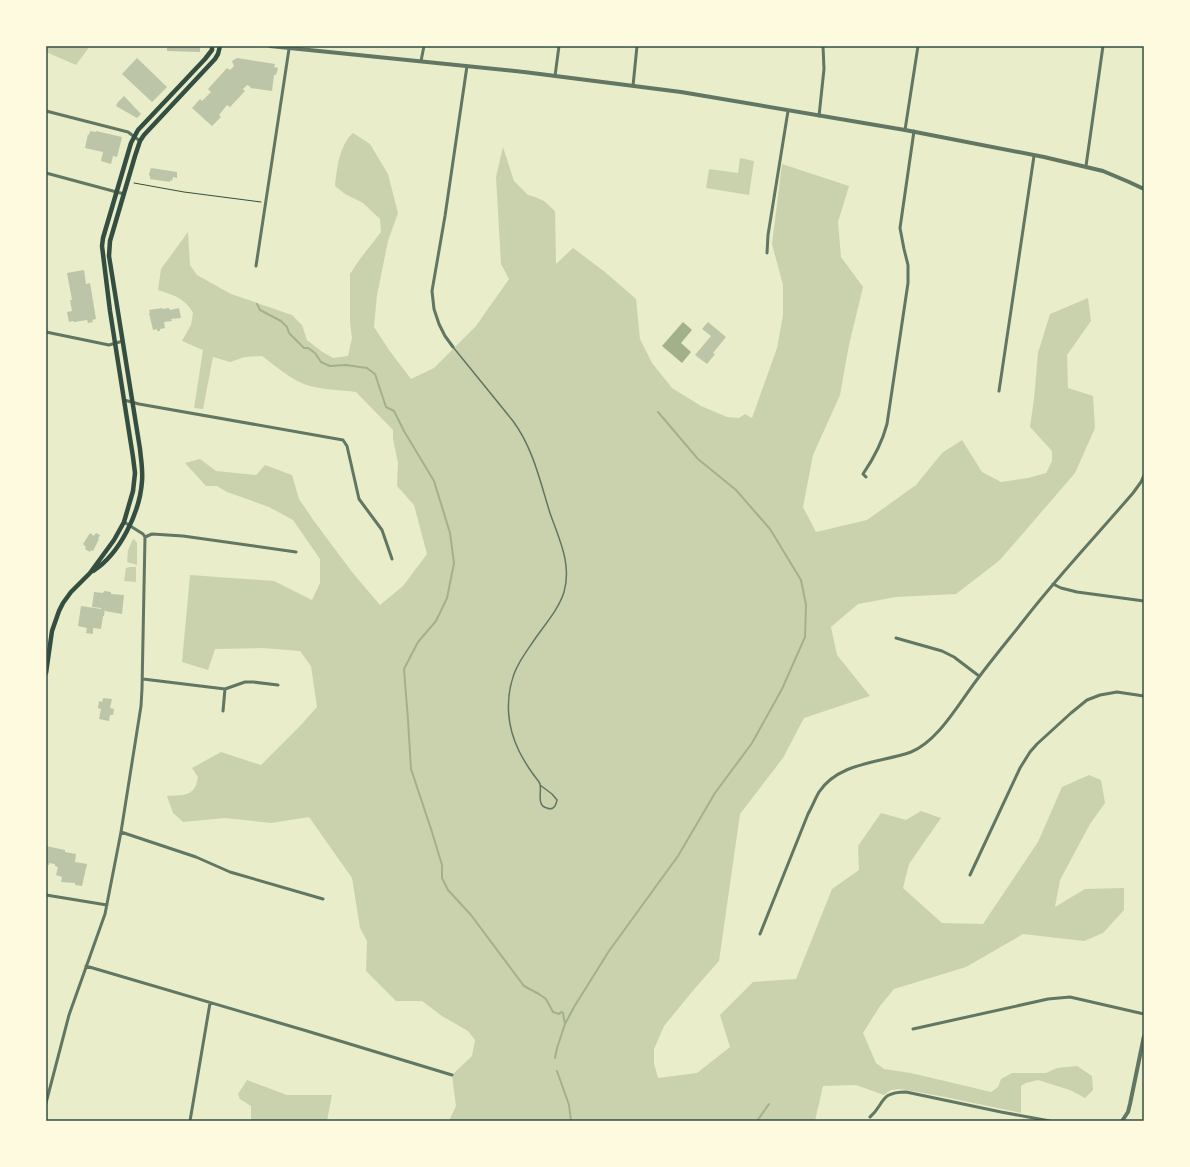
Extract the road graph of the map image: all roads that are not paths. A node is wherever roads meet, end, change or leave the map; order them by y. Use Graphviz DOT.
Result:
graph roads {
  1 [pos="212,46"];
  2 [pos="220,46"];
  3 [pos="270,46"];
  4 [pos="424,46"];
  5 [pos="559,46"];
  6 [pos="637,46"];
  7 [pos="823,46"];
  8 [pos="918,46"];
  9 [pos="1103,46"];
  10 [pos="289,49"];
  11 [pos="421,61"];
  12 [pos="467,66"];
  13 [pos="555,76"];
  14 [pos="633,86"];
  15 [pos="46,111"];
  16 [pos="788,111"];
  17 [pos="819,116"];
  18 [pos="905,130"];
  19 [pos="914,131"];
  20 [pos="134,136"];
  21 [pos="140,141"];
  22 [pos="1034,156"];
  23 [pos="1086,166"];
  24 [pos="46,173"];
  25 [pos="1144,189"];
  26 [pos="116,192"];
  27 [pos="124,194"];
  28 [pos="767,254"];
  29 [pos="256,266"];
  30 [pos="46,332"];
  31 [pos="123,341"];
  32 [pos="115,343"];
  33 [pos="453,346"];
  34 [pos="999,391"];
  35 [pos="124,400"];
  36 [pos="132,402"];
  37 [pos="1144,475"];
  38 [pos="866,477"];
  39 [pos="124,522"];
  40 [pos="130,525"];
  41 [pos="145,538"];
  42 [pos="296,552"];
  43 [pos="392,559"];
  44 [pos="90,573"];
  45 [pos="1053,584"];
  46 [pos="1144,601"];
  47 [pos="896,638"];
  48 [pos="46,673"];
  49 [pos="979,676"];
  50 [pos="143,679"];
  51 [pos="278,686"];
  52 [pos="225,689"];
  53 [pos="1144,696"];
  54 [pos="223,711"];
  55 [pos="540,785"];
  56 [pos="121,832"];
  57 [pos="970,875"];
  58 [pos="46,895"];
  59 [pos="323,899"];
  60 [pos="107,905"];
  61 [pos="760,934"];
  62 [pos="86,966"];
  63 [pos="210,1003"];
  64 [pos="1144,1014"];
  65 [pos="913,1030"];
  66 [pos="1144,1036"];
  67 [pos="452,1075"];
  68 [pos="46,1103"];
  69 [pos="870,1117"];
  70 [pos="190,1121"];
  71 [pos="1050,1121"];
  72 [pos="1122,1121"];
  1 -- 20 [label="main road"];
  2 -- 21 [label="main road"];
  3 -- 10 [label="street"];
  4 -- 11 [label="street"];
  5 -- 13 [label="street"];
  6 -- 14 [label="street"];
  7 -- 17 [label="street"];
  8 -- 18 [label="street"];
  9 -- 23 [label="street"];
  10 -- 11 [label="street"];
  10 -- 29 [label="street"];
  11 -- 12 [label="street"];
  12 -- 13 [label="street"];
  12 -- 33 [label="street"];
  13 -- 14 [label="street"];
  14 -- 16 [label="street"];
  15 -- 20 [label="street"];
  16 -- 17 [label="street"];
  16 -- 28 [label="street"];
  17 -- 18 [label="street"];
  18 -- 19 [label="street"];
  19 -- 22 [label="street"];
  19 -- 38 [label="street"];
  20 -- 21 [label="street"];
  20 -- 26 [label="main road"];
  21 -- 27 [label="main road"];
  22 -- 23 [label="street"];
  22 -- 34 [label="street"];
  23 -- 25 [label="street"];
  24 -- 26 [label="street"];
  26 -- 27 [label="street"];
  26 -- 32 [label="main road"];
  27 -- 31 [label="main road"];
  30 -- 32 [label="street"];
  31 -- 32 [label="street"];
  31 -- 36 [label="main road"];
  32 -- 35 [label="main road"];
  33 -- 55 [label="lane"];
  35 -- 36 [label="street"];
  35 -- 39 [label="main road"];
  36 -- 40 [label="main road"];
  36 -- 43 [label="street"];
  37 -- 45 [label="street"];
  39 -- 40 [label="street"];
  39 -- 44 [label="main road"];
  40 -- 41 [label="street"];
  40 -- 44 [label="main road"];
  41 -- 42 [label="street"];
  41 -- 50 [label="street"];
  44 -- 48 [label="main road"];
  45 -- 46 [label="street"];
  45 -- 49 [label="street"];
  47 -- 49 [label="street"];
  49 -- 61 [label="street"];
  50 -- 52 [label="street"];
  50 -- 56 [label="street"];
  51 -- 52 [label="street"];
  52 -- 54 [label="street"];
  53 -- 57 [label="street"];
  55 -- 55 [label="lane"];
  56 -- 59 [label="street"];
  56 -- 60 [label="street"];
  58 -- 60 [label="street"];
  60 -- 62 [label="street"];
  62 -- 63 [label="street"];
  62 -- 68 [label="street"];
  63 -- 67 [label="street"];
  63 -- 70 [label="street"];
  64 -- 65 [label="street"];
  66 -- 72 [label="street"];
  69 -- 71 [label="street"];
}
